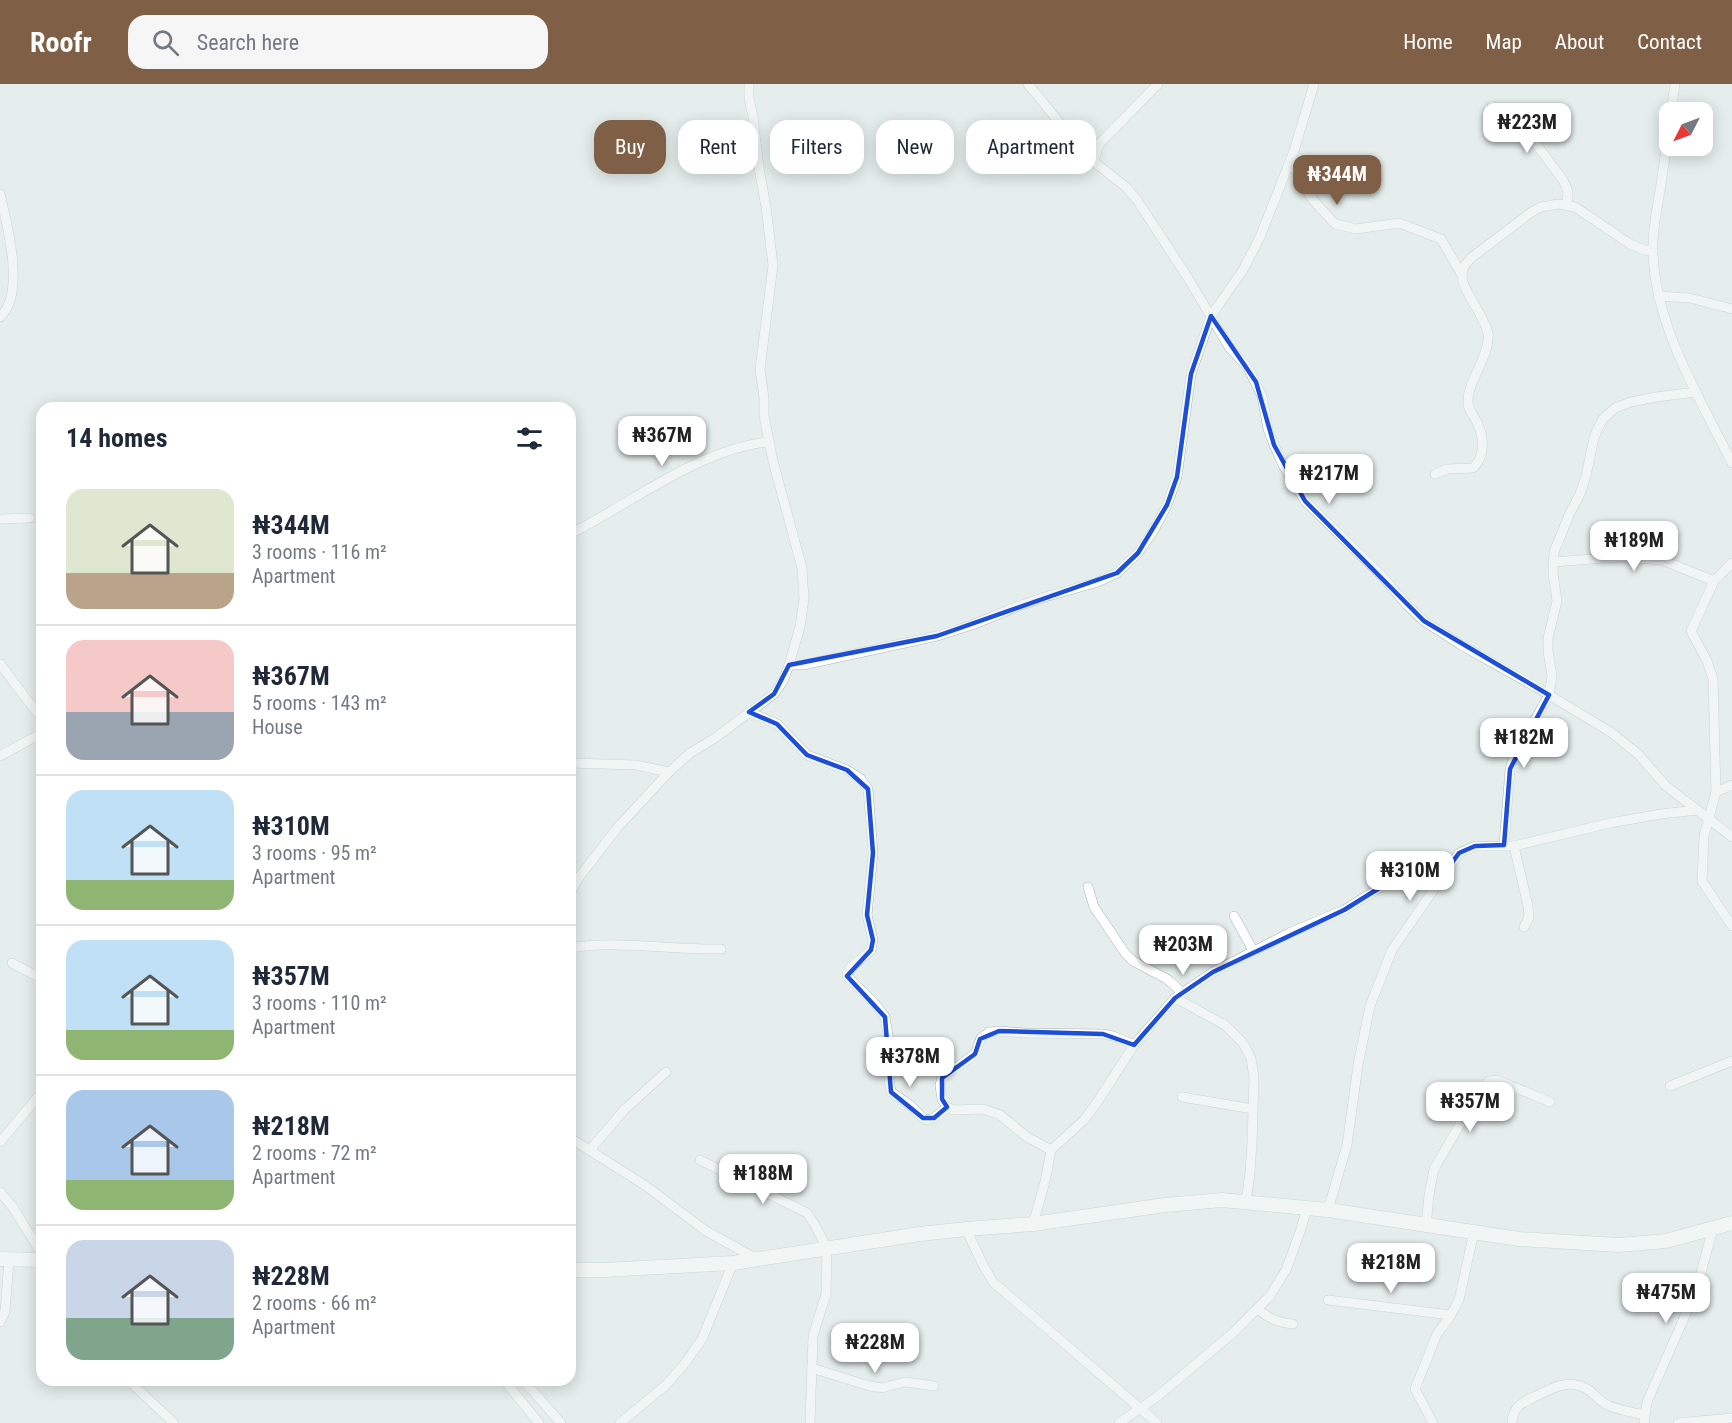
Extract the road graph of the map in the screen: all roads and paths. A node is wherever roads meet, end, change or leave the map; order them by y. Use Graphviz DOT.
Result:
graph roads {
  1 [pos="749,84"];
  2 [pos="1028,84"];
  3 [pos="1158,84"];
  4 [pos="1314,84"];
  5 [pos="1675,84"];
  6 [pos="1672,102"];
  7 [pos="1491,106"];
  8 [pos="1057,120"];
  9 [pos="1096,155"];
  10 [pos="1665,156"];
  11 [pos="1290,161"];
  12 [pos="1096,164"];
  13 [pos="0,194"];
  14 [pos="1567,204"];
  15 [pos="1653,251"];
  16 [pos="1462,275"];
  17 [pos="1658,296"];
  18 [pos="1732,309"];
  19 [pos="1211,316"];
  20 [pos="0,317"];
  21 [pos="1695,392"];
  22 [pos="768,442"];
  23 [pos="1731,458"];
  24 [pos="1436,474"];
  25 [pos="30,518"];
  26 [pos="0,519"];
  27 [pos="576,531"];
  28 [pos="1553,562"];
  29 [pos="1732,563"];
  30 [pos="1714,581"];
  31 [pos="0,664"];
  32 [pos="789,665"];
  33 [pos="1549,695"];
  34 [pos="36,711"];
  35 [pos="749,712"];
  36 [pos="36,736"];
  37 [pos="0,756"];
  38 [pos="576,763"];
  39 [pos="669,772"];
  40 [pos="1732,785"];
  41 [pos="1716,792"];
  42 [pos="1698,810"];
  43 [pos="1709,818"];
  44 [pos="1732,837"];
  45 [pos="1509,845"];
  46 [pos="1451,864"];
  47 [pos="576,883"];
  48 [pos="1088,887"];
  49 [pos="1234,916"];
  50 [pos="1732,925"];
  51 [pos="1524,927"];
  52 [pos="576,947"];
  53 [pos="721,949"];
  54 [pos="1254,952"];
  55 [pos="12,963"];
  56 [pos="36,976"];
  57 [pos="1179,995"];
  58 [pos="1134,1045"];
  59 [pos="1732,1061"];
  60 [pos="666,1072"];
  61 [pos="1671,1086"];
  62 [pos="1182,1097"];
  63 [pos="36,1099"];
  64 [pos="1550,1102"];
  65 [pos="947,1107"];
  66 [pos="1252,1108"];
  67 [pos="0,1142"];
  68 [pos="576,1142"];
  69 [pos="590,1150"];
  70 [pos="1051,1150"];
  71 [pos="700,1160"];
  72 [pos="0,1192"];
  73 [pos="1246,1202"];
  74 [pos="1307,1208"];
  75 [pos="1328,1210"];
  76 [pos="1732,1223"];
  77 [pos="1033,1224"];
  78 [pos="1426,1226"];
  79 [pos="1713,1228"];
  80 [pos="966,1229"];
  81 [pos="1474,1232"];
  82 [pos="36,1244"];
  83 [pos="827,1249"];
  84 [pos="4,1259"];
  85 [pos="36,1260"];
  86 [pos="759,1260"];
  87 [pos="733,1263"];
  88 [pos="576,1270"];
  89 [pos="1328,1299"];
  90 [pos="1257,1309"];
  91 [pos="1451,1315"];
  92 [pos="0,1322"];
  93 [pos="1293,1324"];
  94 [pos="812,1368"];
  95 [pos="134,1386"];
  96 [pos="509,1386"];
  97 [pos="527,1386"];
  98 [pos="934,1386"];
  99 [pos="1139,1409"];
  100 [pos="1732,1418"];
  101 [pos="1644,1419"];
  102 [pos="174,1423"];
  103 [pos="539,1423"];
  104 [pos="561,1423"];
  105 [pos="620,1423"];
  106 [pos="810,1423"];
  107 [pos="1119,1423"];
  108 [pos="1157,1423"];
  109 [pos="1433,1423"];
  110 [pos="1512,1423"];
  111 [pos="1678,1423"];
  1 -- 22 [label="street"];
  2 -- 8 [label="street"];
  3 -- 9 [label="street"];
  4 -- 11 [label="street"];
  5 -- 6 [label="street"];
  7 -- 14 [label="street"];
  10 -- 15 [label="street"];
  11 -- 16 [label="street"];
  11 -- 19 [label="street"];
  12 -- 19 [label="street"];
  13 -- 20 [label="street"];
  14 -- 15 [label="street"];
  14 -- 16 [label="street"];
  15 -- 17 [label="street"];
  16 -- 24 [label="street"];
  17 -- 18 [label="street"];
  17 -- 21 [label="street"];
  19 -- 32 [label="street"];
  19 -- 33 [label="street"];
  21 -- 23 [label="street"];
  21 -- 28 [label="street"];
  22 -- 27 [label="street"];
  22 -- 32 [label="street"];
  25 -- 26 [label="street"];
  28 -- 30 [label="street"];
  28 -- 33 [label="street"];
  29 -- 30 [label="street"];
  30 -- 41 [label="street"];
  31 -- 34 [label="street"];
  32 -- 35 [label="street"];
  33 -- 42 [label="street"];
  33 -- 45 [label="street"];
  35 -- 39 [label="street"];
  35 -- 65 [label="street"];
  36 -- 37 [label="street"];
  38 -- 39 [label="street"];
  39 -- 47 [label="street"];
  40 -- 41 [label="street"];
  41 -- 43 [label="street"];
  42 -- 43 [label="street"];
  42 -- 45 [label="street"];
  43 -- 44 [label="street"];
  43 -- 50 [label="street"];
  45 -- 46 [label="street"];
  45 -- 51 [label="street"];
  46 -- 54 [label="street"];
  46 -- 75 [label="street"];
  48 -- 57 [label="street"];
  49 -- 54 [label="street"];
  52 -- 53 [label="street"];
  54 -- 57 [label="street"];
  55 -- 56 [label="street"];
  57 -- 58 [label="street"];
  57 -- 66 [label="street"];
  58 -- 65 [label="street"];
  58 -- 70 [label="street"];
  59 -- 61 [label="street"];
  60 -- 69 [label="street"];
  62 -- 66 [label="street"];
  63 -- 67 [label="street"];
  64 -- 78 [label="street"];
  65 -- 70 [label="street"];
  66 -- 73 [label="street"];
  68 -- 69 [label="street"];
  69 -- 86 [label="street"];
  70 -- 77 [label="street"];
  71 -- 83 [label="street"];
  72 -- 82 [label="street"];
  73 -- 74 [label="main road"];
  73 -- 77 [label="main road"];
  74 -- 75 [label="main road"];
  74 -- 90 [label="street"];
  75 -- 78 [label="main road"];
  76 -- 79 [label="main road"];
  77 -- 80 [label="main road"];
  78 -- 81 [label="main road"];
  79 -- 81 [label="main road"];
  79 -- 101 [label="street"];
  80 -- 83 [label="main road"];
  80 -- 99 [label="street"];
  81 -- 91 [label="street"];
  83 -- 86 [label="main road"];
  83 -- 94 [label="street"];
  84 -- 85 [label="main road"];
  84 -- 92 [label="street"];
  86 -- 87 [label="main road"];
  87 -- 88 [label="main road"];
  87 -- 105 [label="street"];
  89 -- 91 [label="street"];
  90 -- 93 [label="street"];
  90 -- 99 [label="street"];
  91 -- 109 [label="street"];
  94 -- 98 [label="street"];
  94 -- 106 [label="street"];
  95 -- 102 [label="street"];
  96 -- 103 [label="street"];
  97 -- 104 [label="street"];
  99 -- 107 [label="street"];
  99 -- 108 [label="street"];
  100 -- 111 [label="street"];
  101 -- 110 [label="street"];
}
